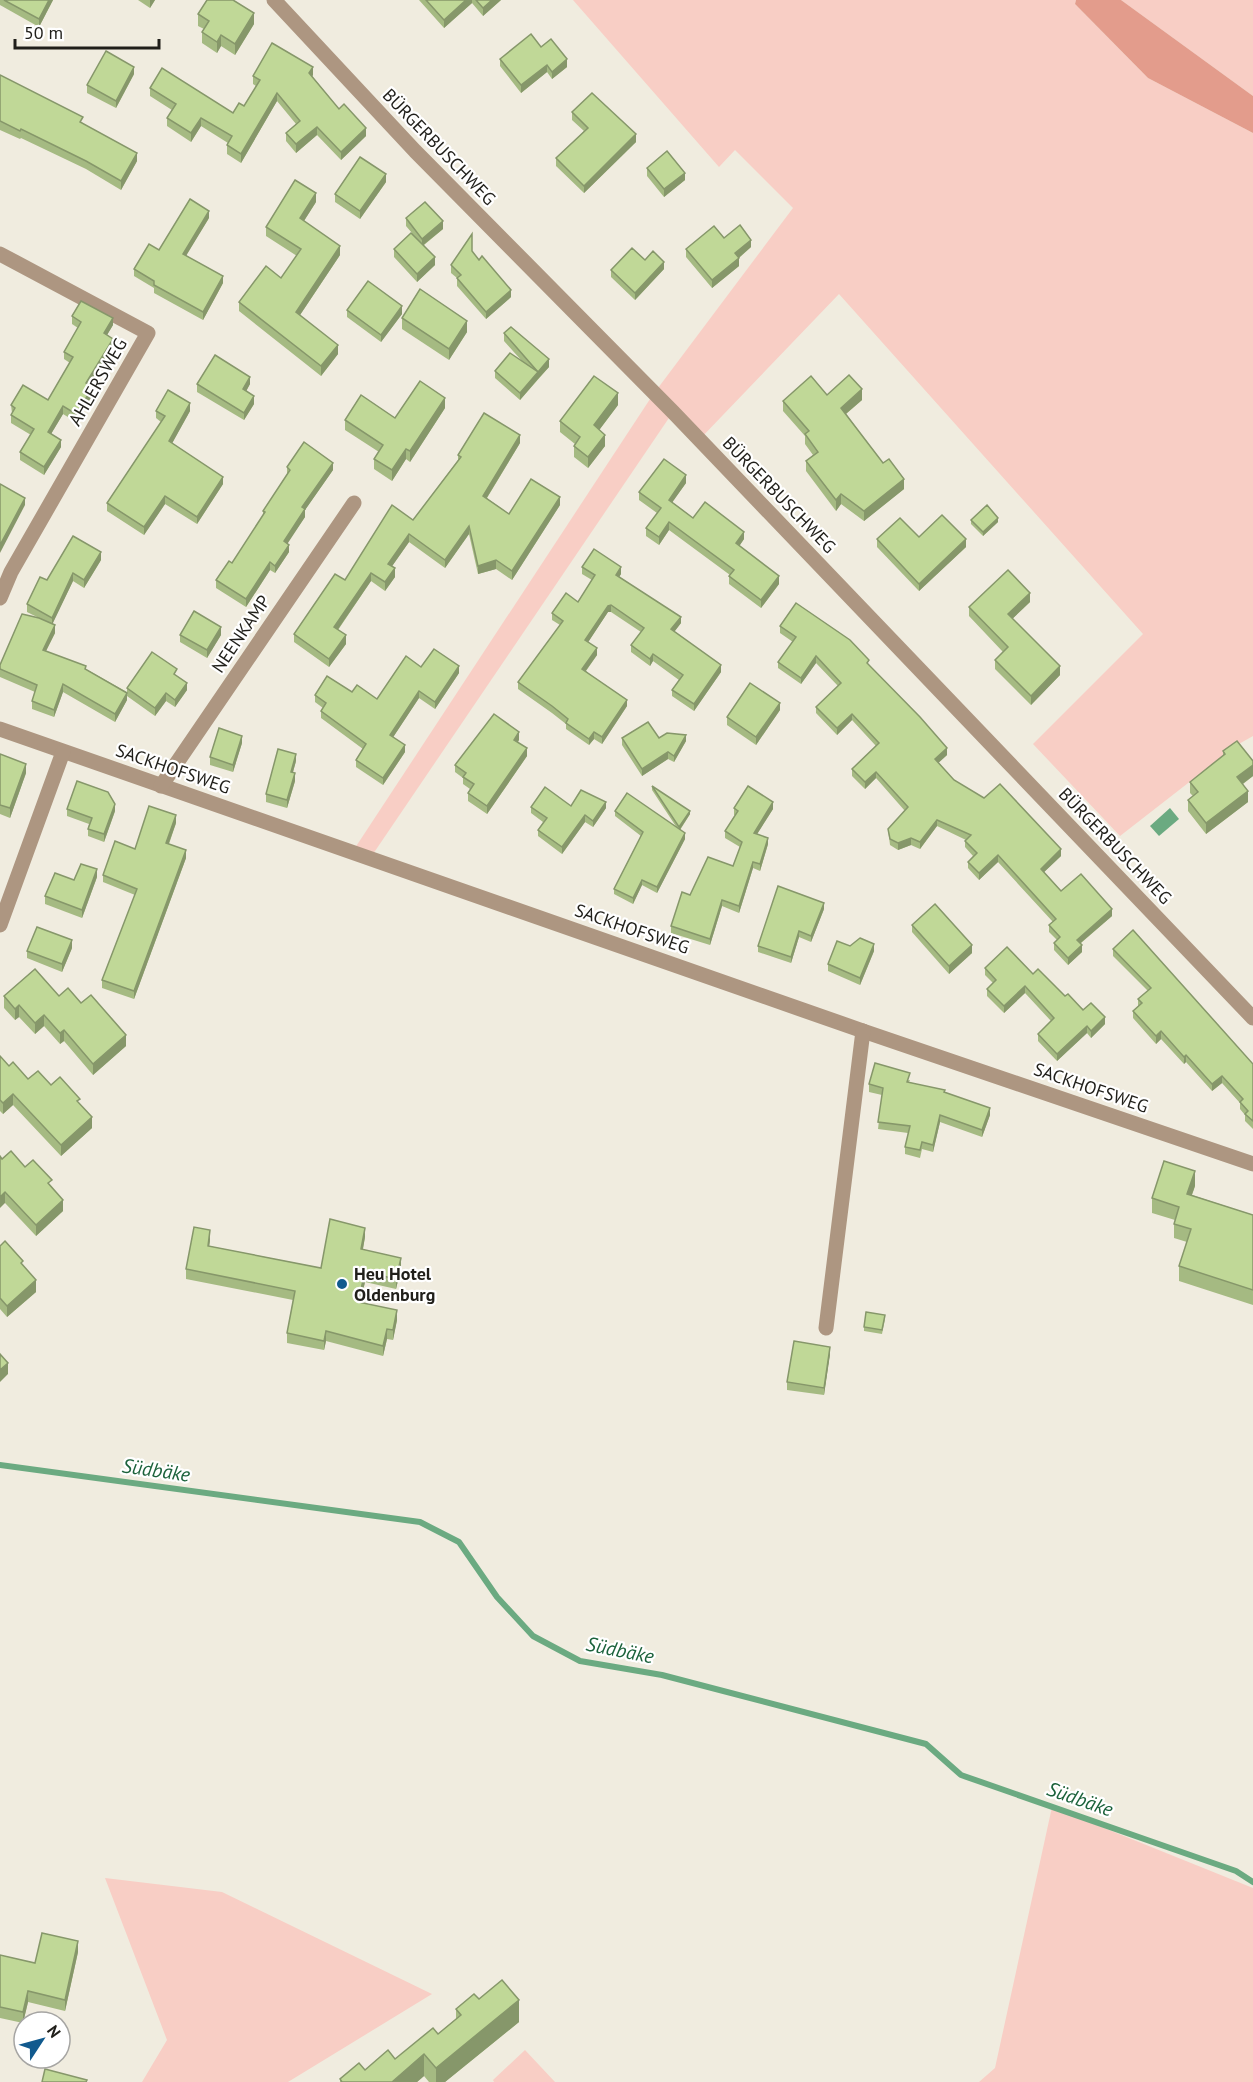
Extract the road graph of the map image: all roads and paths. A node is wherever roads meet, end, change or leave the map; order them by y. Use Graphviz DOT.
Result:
graph roads {
  1 [pos="274,0"];
  2 [pos="0,254"];
  3 [pos="354,503"];
  4 [pos="0,598"];
  5 [pos="0,729"];
  6 [pos="63,752"];
  7 [pos="161,786"];
  8 [pos="0,925"];
  9 [pos="1253,1018"];
  10 [pos="863,1031"];
  11 [pos="1253,1164"];
  12 [pos="825,1328"];
  1 -- 9 [label="street, BÜRGERBUSCHWEG"];
  2 -- 4 [label="street, AHLERSWEG"];
  3 -- 7 [label="street, NEENKAMP"];
  5 -- 6 [label="street, SACKHOFSWEG"];
  6 -- 7 [label="street, SACKHOFSWEG"];
  6 -- 8 [label="street"];
  7 -- 10 [label="street, SACKHOFSWEG"];
  10 -- 11 [label="street, SACKHOFSWEG"];
  10 -- 12 [label="street"];
}
